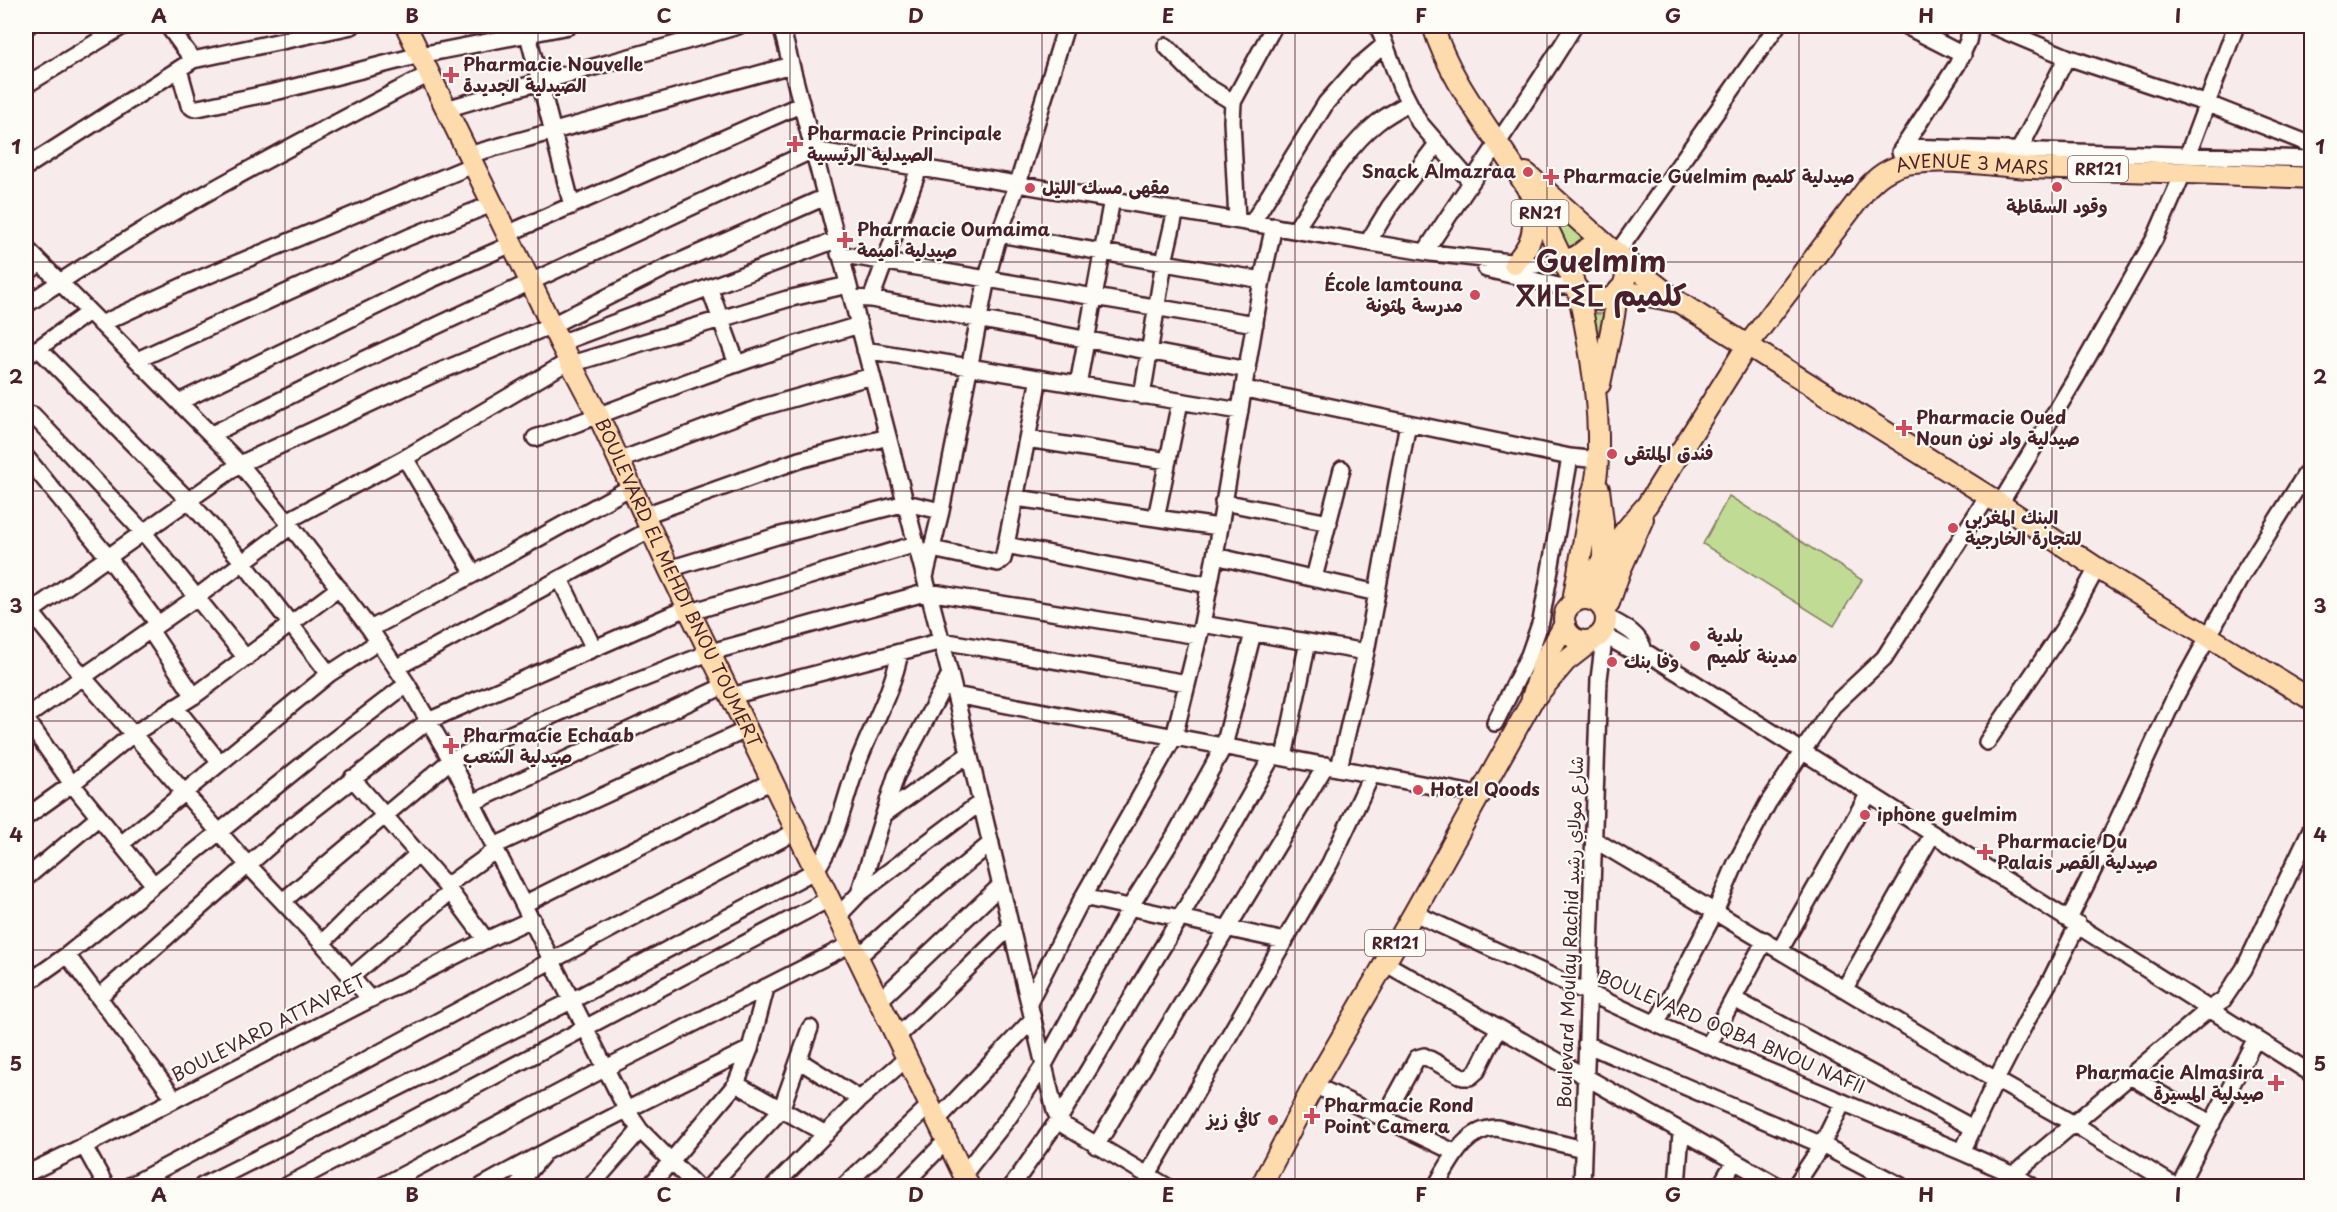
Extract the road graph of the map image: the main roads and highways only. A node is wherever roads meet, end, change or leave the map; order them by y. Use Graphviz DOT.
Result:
graph roads {
  1 [pos="405,26"];
  2 [pos="1433,26"];
  3 [pos="1500,145"];
  4 [pos="2312,178"];
  5 [pos="1532,197"];
  6 [pos="1616,253"];
  7 [pos="1514,264"];
  8 [pos="1576,285"];
  9 [pos="1618,291"];
  10 [pos="1677,301"];
  11 [pos="1747,346"];
  12 [pos="1597,395"];
  13 [pos="1597,481"];
  14 [pos="1647,505"];
  15 [pos="1603,558"];
  16 [pos="1574,603"];
  17 [pos="1565,624"];
  18 [pos="1598,633"];
  19 [pos="2312,700"];
  20 [pos="1532,701"];
  21 [pos="966,1181"];
  22 [pos="1261,1186"];
  1 -- 21 [label="main road, BOULEVARD EL MEHDI BNOU TOUMERT"];
  2 -- 3 [label="main road, RN21"];
  3 -- 5 [label="main road, RN21"];
  3 -- 6 [label="main road, RN21"];
  4 -- 11 [label="main road, AVENUE 3 MARS / RR121"];
  5 -- 7 [label="main road"];
  5 -- 8 [label="main road, RN21"];
  6 -- 8 [label="main road"];
  6 -- 9 [label="main road"];
  6 -- 10 [label="main road, RN21"];
  8 -- 9 [label="main road, RN21"];
  8 -- 12 [label="main road"];
  9 -- 10 [label="main road, RN21"];
  9 -- 12 [label="main road"];
  10 -- 11 [label="main road, RN21"];
  11 -- 14 [label="main road, RR121"];
  11 -- 19 [label="main road, RN21"];
  12 -- 13 [label="main road"];
  13 -- 15 [label="main road"];
  13 -- 16 [label="main road"];
  14 -- 15 [label="main road, RR121"];
  14 -- 18 [label="main road, RR121"];
  15 -- 16 [label="main road, RR121"];
  15 -- 18 [label="main road"];
  16 -- 17 [label="main road, RR121"];
  16 -- 18 [label="main road"];
  17 -- 18 [label="main road"];
  17 -- 20 [label="main road, RR121"];
  18 -- 20 [label="main road, RR121"];
  20 -- 22 [label="main road, RR121"];
}
